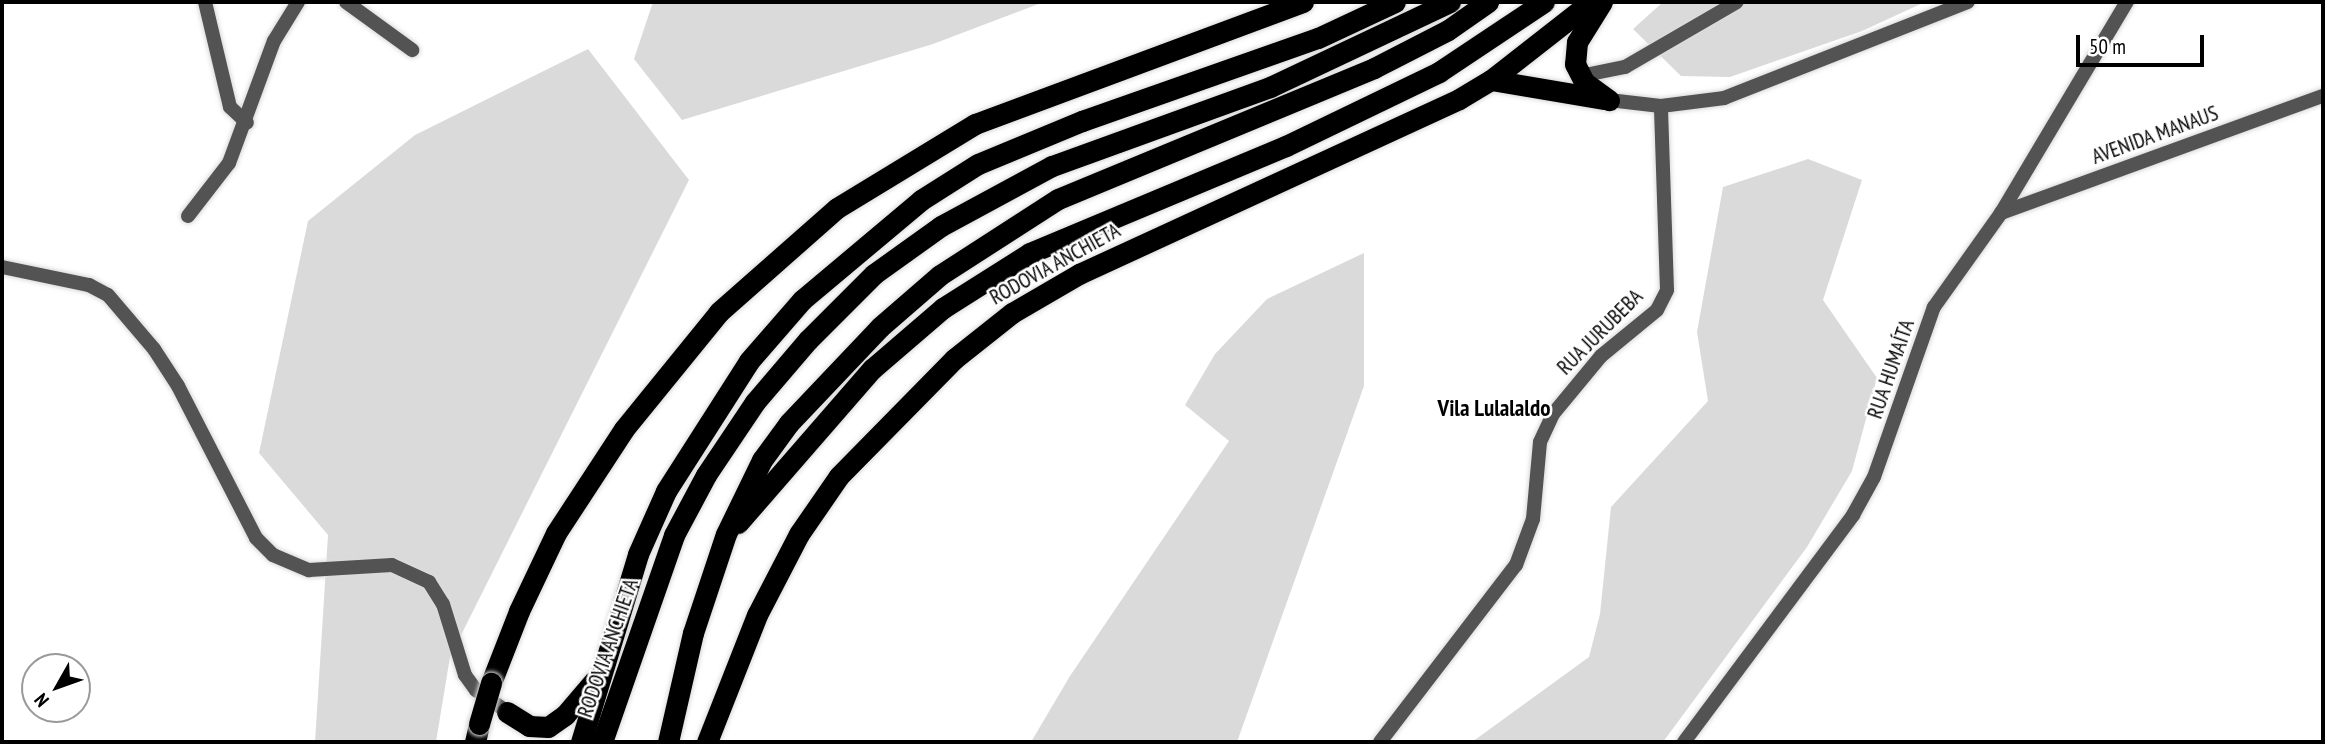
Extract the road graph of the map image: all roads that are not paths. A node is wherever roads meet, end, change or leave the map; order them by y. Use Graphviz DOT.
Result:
graph roads {
  1 [pos="205,2"];
  2 [pos="298,2"];
  3 [pos="346,2"];
  4 [pos="1303,2"];
  5 [pos="1395,2"];
  6 [pos="1450,2"];
  7 [pos="1488,2"];
  8 [pos="1544,2"];
  9 [pos="1591,2"];
  10 [pos="1602,2"];
  11 [pos="1737,2"];
  12 [pos="1968,2"];
  13 [pos="2127,2"];
  14 [pos="412,50"];
  15 [pos="1580,76"];
  16 [pos="1491,80"];
  17 [pos="2323,96"];
  18 [pos="1609,100"];
  19 [pos="1661,106"];
  20 [pos="247,123"];
  21 [pos="2001,213"];
  22 [pos="188,216"];
  23 [pos="2,267"];
  24 [pos="726,534"];
  25 [pos="600,674"];
  26 [pos="507,712"];
  27 [pos="477,733"];
  28 [pos="536,742"];
  29 [pos="581,742"];
  30 [pos="601,742"];
  31 [pos="668,742"];
  32 [pos="707,742"];
  33 [pos="1380,742"];
  34 [pos="1684,742"];
  1 -- 20 [label="street"];
  2 -- 20 [label="street"];
  3 -- 14 [label="street"];
  4 -- 27 [label="highway, bridge"];
  5 -- 25 [label="highway, RODOVIA ANCHIETA"];
  6 -- 30 [label="highway, RODOVIA ANCHIETA"];
  7 -- 24 [label="highway"];
  8 -- 24 [label="highway"];
  9 -- 16 [label="highway, RODOVIA ANCHIETA"];
  10 -- 15 [label="highway"];
  11 -- 15 [label="street"];
  12 -- 19 [label="street"];
  13 -- 21 [label="street, RUA HUMAÍTA"];
  15 -- 18 [label="highway"];
  16 -- 18 [label="highway"];
  16 -- 32 [label="highway, RODOVIA ANCHIETA"];
  17 -- 21 [label="street, AVENIDA MANAUS"];
  18 -- 19 [label="street"];
  19 -- 33 [label="street, RUA JURUBEBA"];
  20 -- 22 [label="street"];
  21 -- 34 [label="street, RUA HUMAÍTA"];
  23 -- 26 [label="street"];
  24 -- 31 [label="highway"];
  25 -- 26 [label="highway"];
  25 -- 29 [label="highway, RODOVIA ANCHIETA"];
  26 -- 28 [label="highway"];
}
